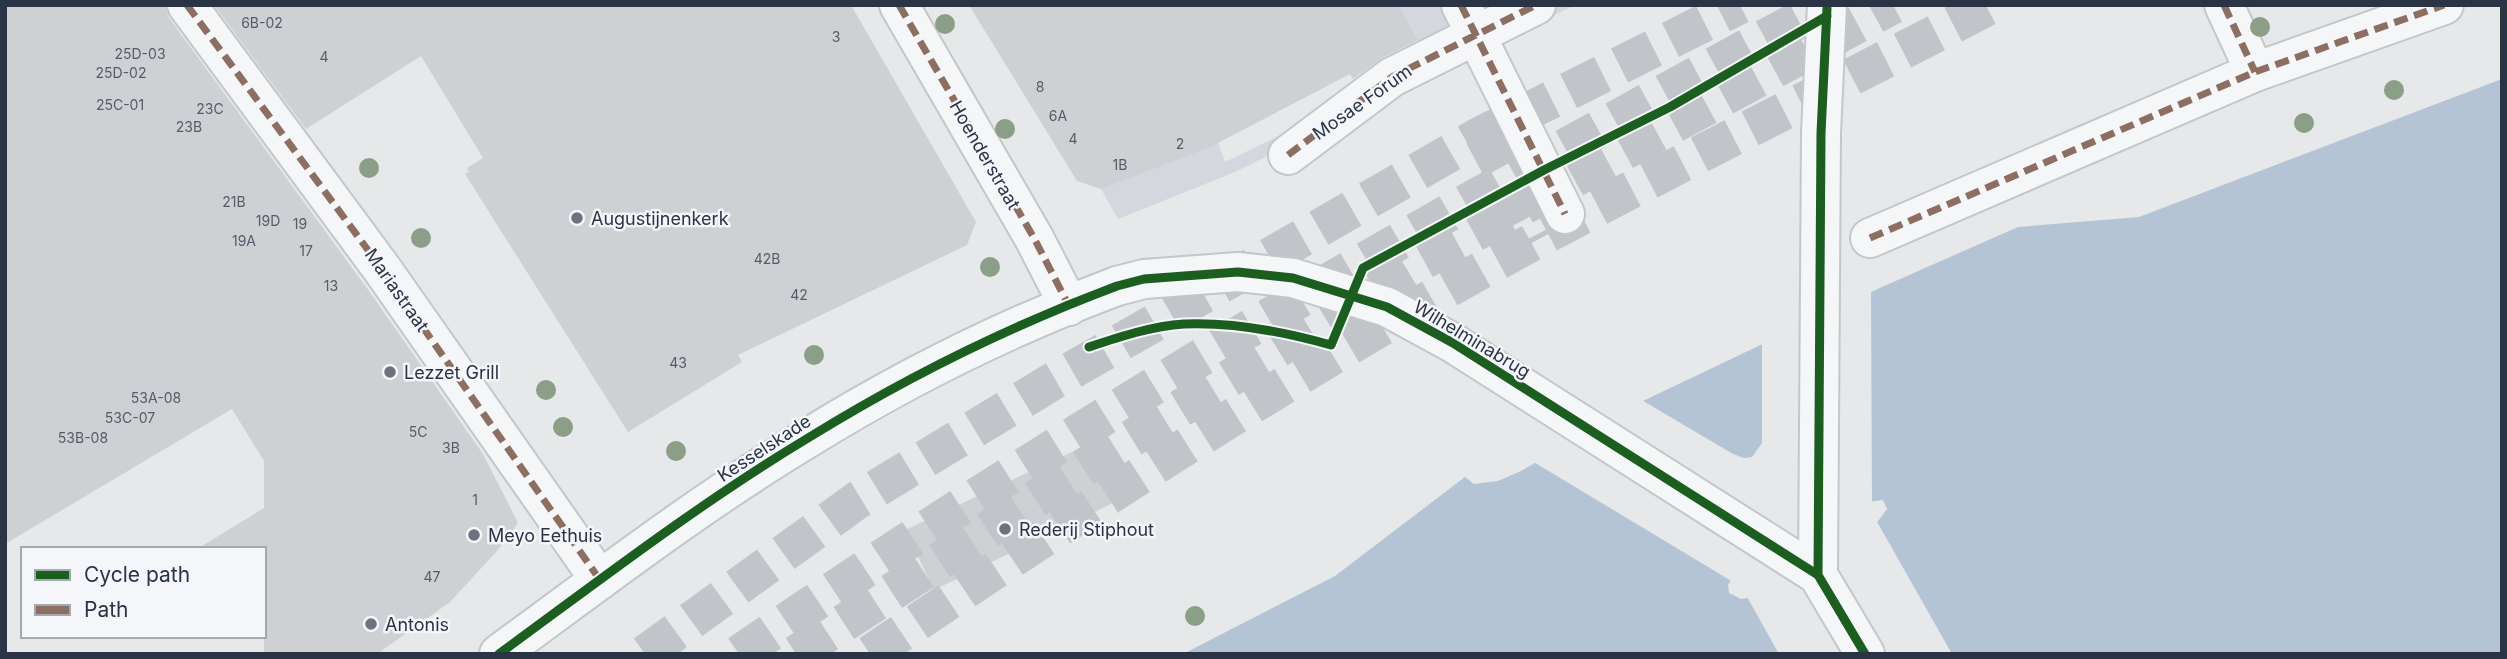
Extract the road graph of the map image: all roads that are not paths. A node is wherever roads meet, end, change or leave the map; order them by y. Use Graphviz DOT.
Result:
graph roads {
  1 [pos="187,5"];
  2 [pos="898,5"];
  3 [pos="1536,5"];
  4 [pos="2224,5"];
  5 [pos="2444,5"];
  6 [pos="1835,9"];
  7 [pos="1468,19"];
  8 [pos="2255,72"];
  9 [pos="1288,155"];
  10 [pos="1565,214"];
  11 [pos="1870,238"];
  12 [pos="1069,306"];
  13 [pos="1818,575"];
  14 [pos="600,580"];
  15 [pos="499,654"];
  16 [pos="1865,654"];
  1 -- 14 [label="street, Mariastraat"];
  2 -- 12 [label="street, Hoenderstraat"];
  3 -- 7 [label="street, Mosae Forum"];
  4 -- 8 [label="street"];
  5 -- 8 [label="street"];
  6 -- 13 [label="street"];
  7 -- 9 [label="street, Mosae Forum"];
  7 -- 10 [label="street"];
  8 -- 11 [label="street"];
  12 -- 13 [label="street, Wilhelminabrug"];
  12 -- 14 [label="street, Kesselskade"];
  13 -- 16 [label="street, Wilhelminabrug"];
  14 -- 15 [label="street, Kesselskade"];
}
